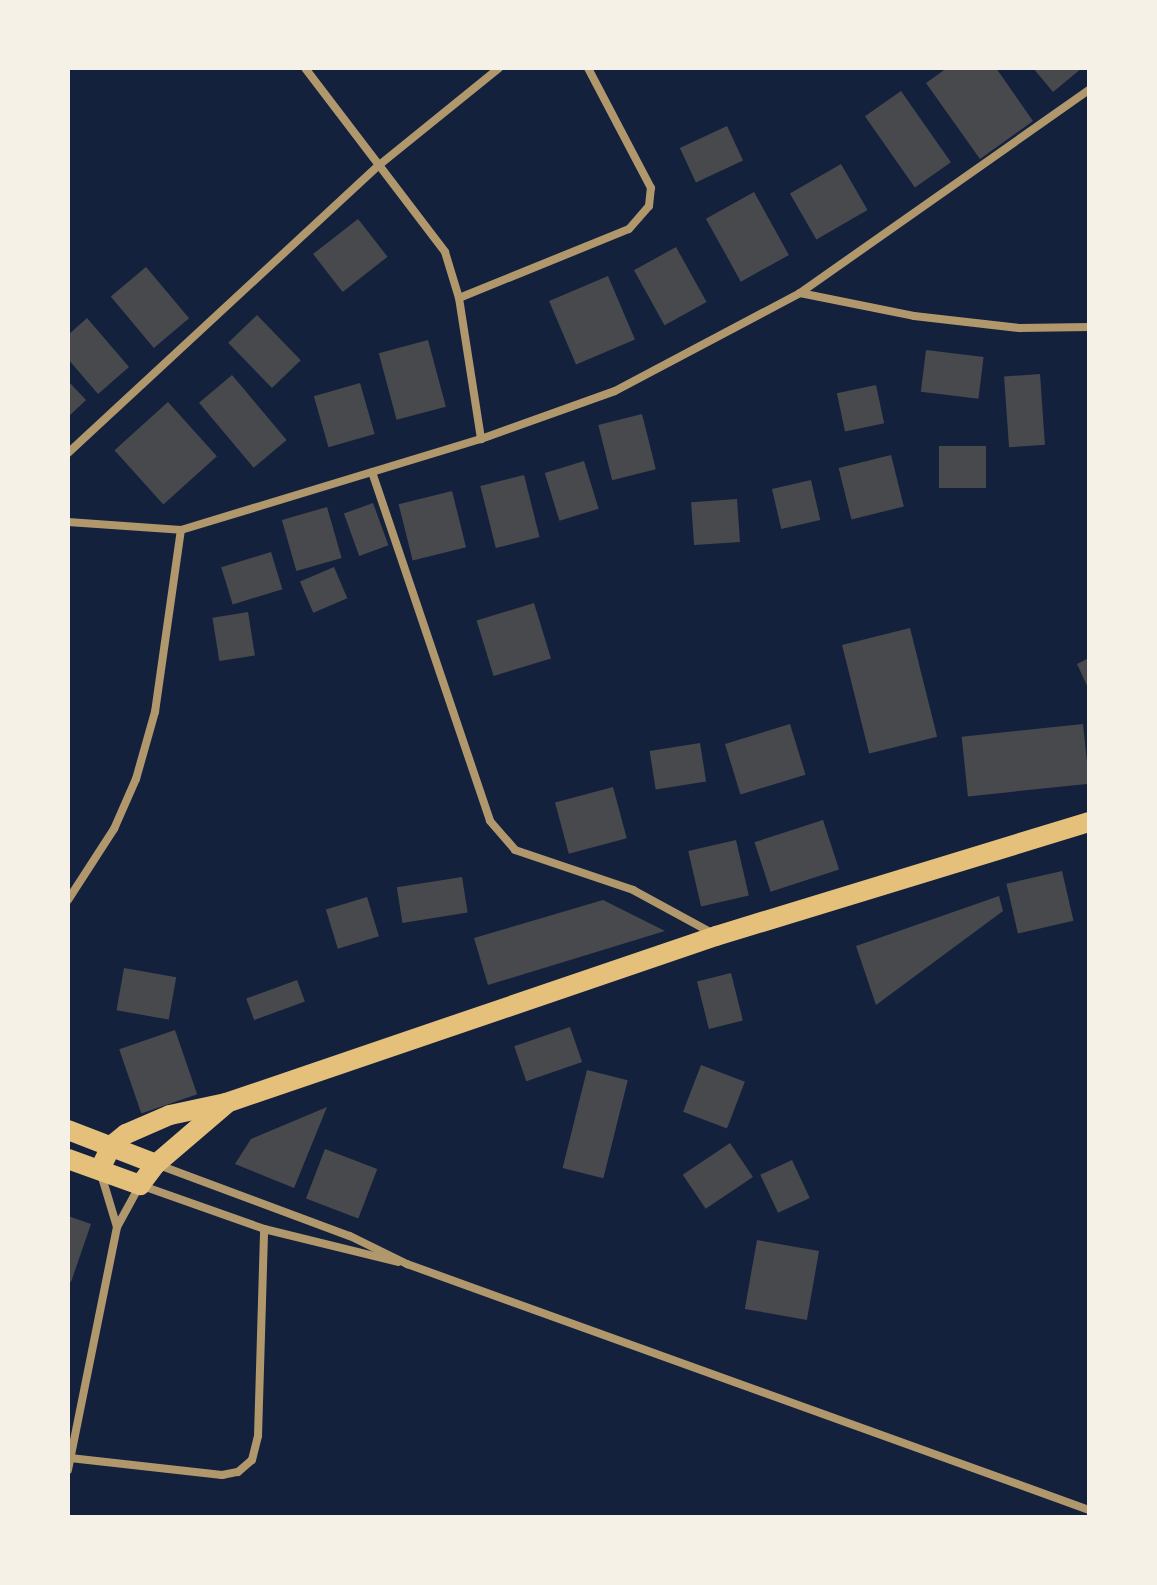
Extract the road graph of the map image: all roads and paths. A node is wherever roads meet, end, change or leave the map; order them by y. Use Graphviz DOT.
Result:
graph roads {
  1 [pos="305,68"];
  2 [pos="499,68"];
  3 [pos="588,68"];
  4 [pos="1089,90"];
  5 [pos="378,166"];
  6 [pos="800,293"];
  7 [pos="459,298"];
  8 [pos="1089,327"];
  9 [pos="481,439"];
  10 [pos="68,453"];
  11 [pos="372,472"];
  12 [pos="68,522"];
  13 [pos="181,530"];
  14 [pos="1089,822"];
  15 [pos="68,900"];
  16 [pos="716,936"];
  17 [pos="226,1103"];
  18 [pos="68,1130"];
  19 [pos="111,1146"];
  20 [pos="68,1159"];
  21 [pos="156,1164"];
  22 [pos="100,1169"];
  23 [pos="140,1185"];
  24 [pos="117,1227"];
  25 [pos="264,1229"];
  26 [pos="407,1264"];
  27 [pos="70,1458"];
  28 [pos="68,1470"];
  29 [pos="1089,1510"];
  1 -- 5 [label="street"];
  2 -- 5 [label="street"];
  3 -- 7 [label="street"];
  4 -- 6 [label="street"];
  5 -- 7 [label="street"];
  5 -- 10 [label="street"];
  6 -- 8 [label="street"];
  6 -- 9 [label="street"];
  7 -- 9 [label="street"];
  9 -- 11 [label="street"];
  11 -- 13 [label="street"];
  11 -- 16 [label="street"];
  12 -- 13 [label="street"];
  13 -- 15 [label="street"];
  14 -- 16 [label="main road"];
  16 -- 17 [label="main road"];
  17 -- 19 [label="main road"];
  17 -- 21 [label="main road"];
  18 -- 19 [label="main road"];
  19 -- 21 [label="main road"];
  19 -- 22 [label="main road"];
  20 -- 22 [label="main road"];
  21 -- 23 [label="main road"];
  21 -- 26 [label="street"];
  22 -- 23 [label="main road"];
  22 -- 24 [label="street"];
  23 -- 24 [label="street"];
  23 -- 25 [label="street"];
  24 -- 27 [label="street"];
  25 -- 26 [label="street"];
  25 -- 27 [label="street"];
  26 -- 29 [label="street"];
  27 -- 28 [label="street"];
}
